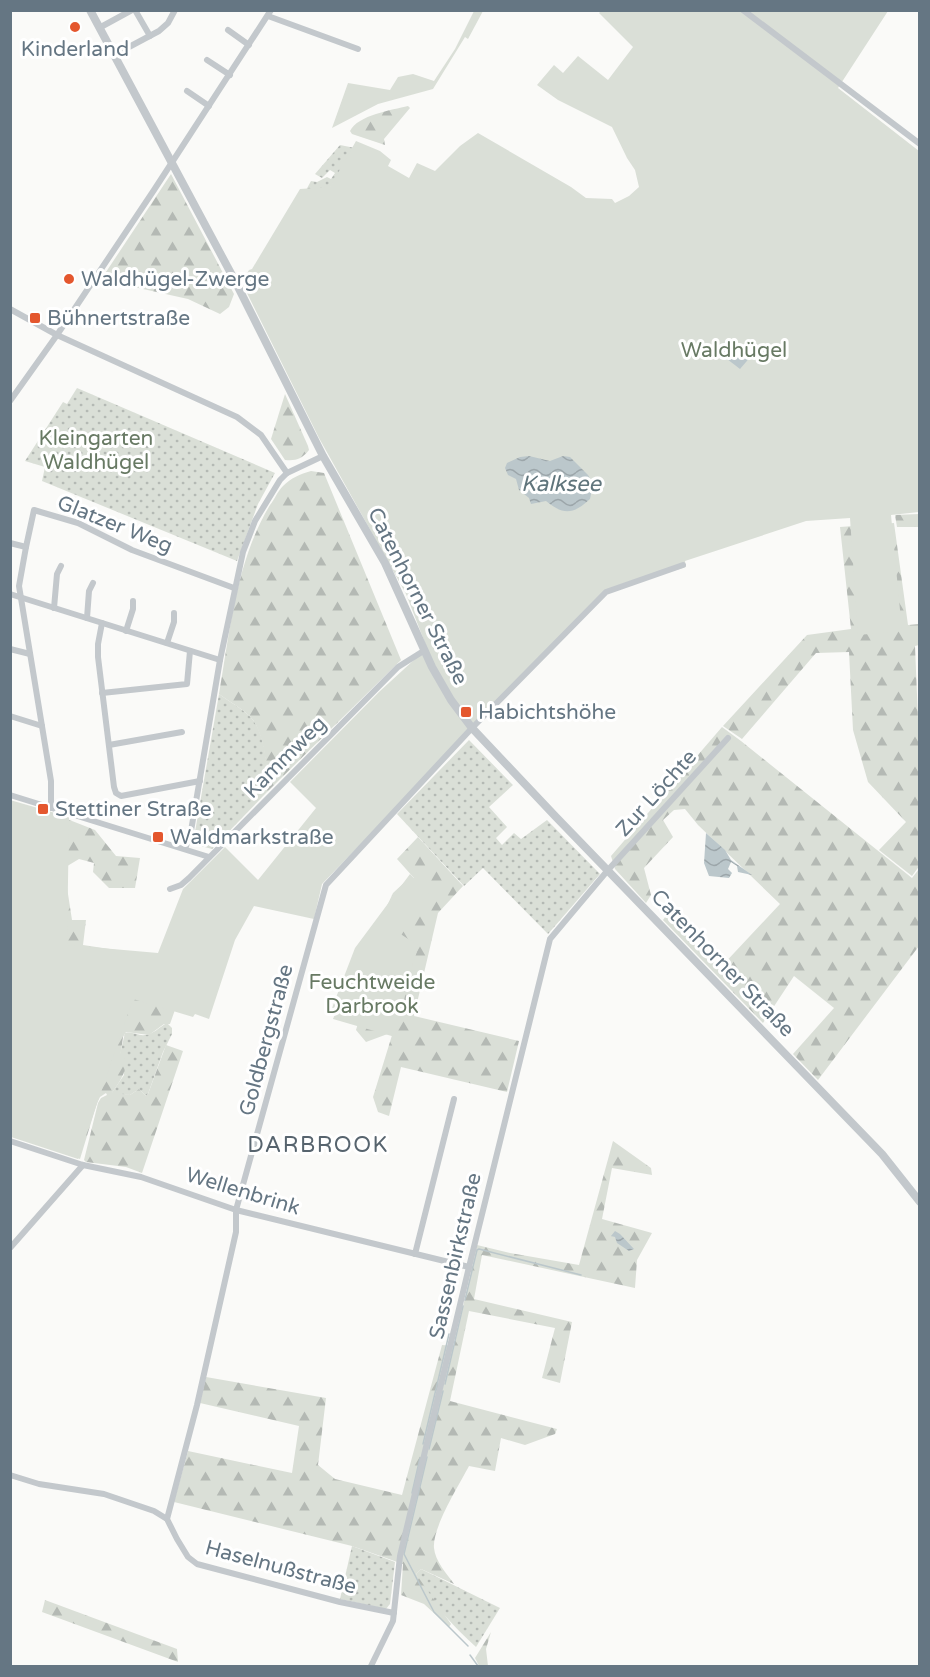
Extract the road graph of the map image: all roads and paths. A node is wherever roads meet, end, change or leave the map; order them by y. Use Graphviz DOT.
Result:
graph roads {
  1 [pos="90,10"];
  2 [pos="134,10"];
  3 [pos="175,10"];
  4 [pos="743,10"];
  5 [pos="269,13"];
  6 [pos="99,28"];
  7 [pos="228,30"];
  8 [pos="150,36"];
  9 [pos="249,45"];
  10 [pos="358,49"];
  11 [pos="114,55"];
  12 [pos="207,60"];
  13 [pos="230,75"];
  14 [pos="187,91"];
  15 [pos="209,106"];
  16 [pos="920,144"];
  17 [pos="172,162"];
  18 [pos="10,309"];
  19 [pos="57,335"];
  20 [pos="10,401"];
  21 [pos="323,456"];
  22 [pos="287,473"];
  23 [pos="10,543"];
  24 [pos="26,547"];
  25 [pos="683,565"];
  26 [pos="61,566"];
  27 [pos="93,583"];
  28 [pos="234,588"];
  29 [pos="10,594"];
  30 [pos="21,597"];
  31 [pos="133,601"];
  32 [pos="54,608"];
  33 [pos="174,613"];
  34 [pos="87,618"];
  35 [pos="102,623"];
  36 [pos="126,631"];
  37 [pos="167,643"];
  38 [pos="10,649"];
  39 [pos="425,650"];
  40 [pos="190,651"];
  41 [pos="30,654"];
  42 [pos="220,660"];
  43 [pos="102,693"];
  44 [pos="10,716"];
  45 [pos="42,726"];
  46 [pos="472,728"];
  47 [pos="182,732"];
  48 [pos="728,738"];
  49 [pos="109,744"];
  50 [pos="200,781"];
  51 [pos="10,795"];
  52 [pos="51,808"];
  53 [pos="185,849"];
  54 [pos="209,856"];
  55 [pos="608,870"];
  56 [pos="170,889"];
  57 [pos="454,1099"];
  58 [pos="10,1141"];
  59 [pos="83,1165"];
  60 [pos="920,1202"];
  61 [pos="236,1210"];
  62 [pos="10,1248"];
  63 [pos="415,1254"];
  64 [pos="469,1267"];
  65 [pos="10,1475"];
  66 [pos="167,1519"];
  67 [pos="394,1613"];
  68 [pos="371,1666"];
  1 -- 6 [label="street, Catenhorner Straße"];
  2 -- 6 [label="street"];
  2 -- 8 [label="street"];
  3 -- 8 [label="street"];
  4 -- 16 [label="street"];
  5 -- 9 [label="street"];
  5 -- 10 [label="street"];
  6 -- 11 [label="street, Catenhorner Straße"];
  7 -- 9 [label="street"];
  8 -- 11 [label="street"];
  9 -- 13 [label="street"];
  11 -- 17 [label="street, Catenhorner Straße"];
  12 -- 13 [label="street"];
  13 -- 15 [label="street"];
  14 -- 15 [label="street"];
  15 -- 17 [label="street"];
  17 -- 19 [label="street"];
  17 -- 21 [label="street, Catenhorner Straße"];
  18 -- 19 [label="street"];
  19 -- 20 [label="street"];
  19 -- 22 [label="street"];
  21 -- 22 [label="street"];
  21 -- 39 [label="street, Catenhorner Straße"];
  22 -- 28 [label="street"];
  23 -- 24 [label="street"];
  24 -- 28 [label="street, Glatzer Weg"];
  24 -- 30 [label="street"];
  25 -- 46 [label="street"];
  26 -- 32 [label="street"];
  27 -- 34 [label="street"];
  28 -- 42 [label="street"];
  29 -- 30 [label="street"];
  30 -- 32 [label="street"];
  30 -- 41 [label="street"];
  31 -- 36 [label="street"];
  32 -- 34 [label="street"];
  33 -- 37 [label="street"];
  34 -- 35 [label="street"];
  35 -- 36 [label="street"];
  35 -- 43 [label="street"];
  36 -- 37 [label="street"];
  37 -- 40 [label="street"];
  38 -- 41 [label="street"];
  39 -- 46 [label="street, Catenhorner Straße"];
  39 -- 54 [label="street, Kammweg"];
  40 -- 42 [label="street"];
  40 -- 43 [label="street"];
  41 -- 45 [label="street"];
  42 -- 50 [label="street"];
  43 -- 49 [label="street"];
  44 -- 45 [label="street"];
  45 -- 52 [label="street"];
  46 -- 55 [label="street, Catenhorner Straße"];
  46 -- 61 [label="street, Goldbergstraße"];
  47 -- 49 [label="street"];
  48 -- 55 [label="street, Zur Löchte"];
  49 -- 50 [label="street"];
  50 -- 53 [label="street"];
  51 -- 52 [label="street"];
  52 -- 53 [label="street"];
  53 -- 54 [label="street"];
  54 -- 56 [label="street, Kammweg"];
  55 -- 60 [label="street, Catenhorner Straße"];
  55 -- 64 [label="street, Sassenbirkstraße"];
  57 -- 63 [label="street"];
  58 -- 59 [label="street, Wellenbrink"];
  59 -- 61 [label="street, Wellenbrink"];
  59 -- 62 [label="street"];
  61 -- 63 [label="street, Wellenbrink"];
  61 -- 66 [label="street, Goldbergstraße"];
  63 -- 64 [label="street, Wellenbrink"];
  64 -- 67 [label="street, Sassenbirkstraße"];
  65 -- 66 [label="street"];
  66 -- 67 [label="street, Haselnußstraße"];
  67 -- 68 [label="street, Sassenbirkstraße"];
}
